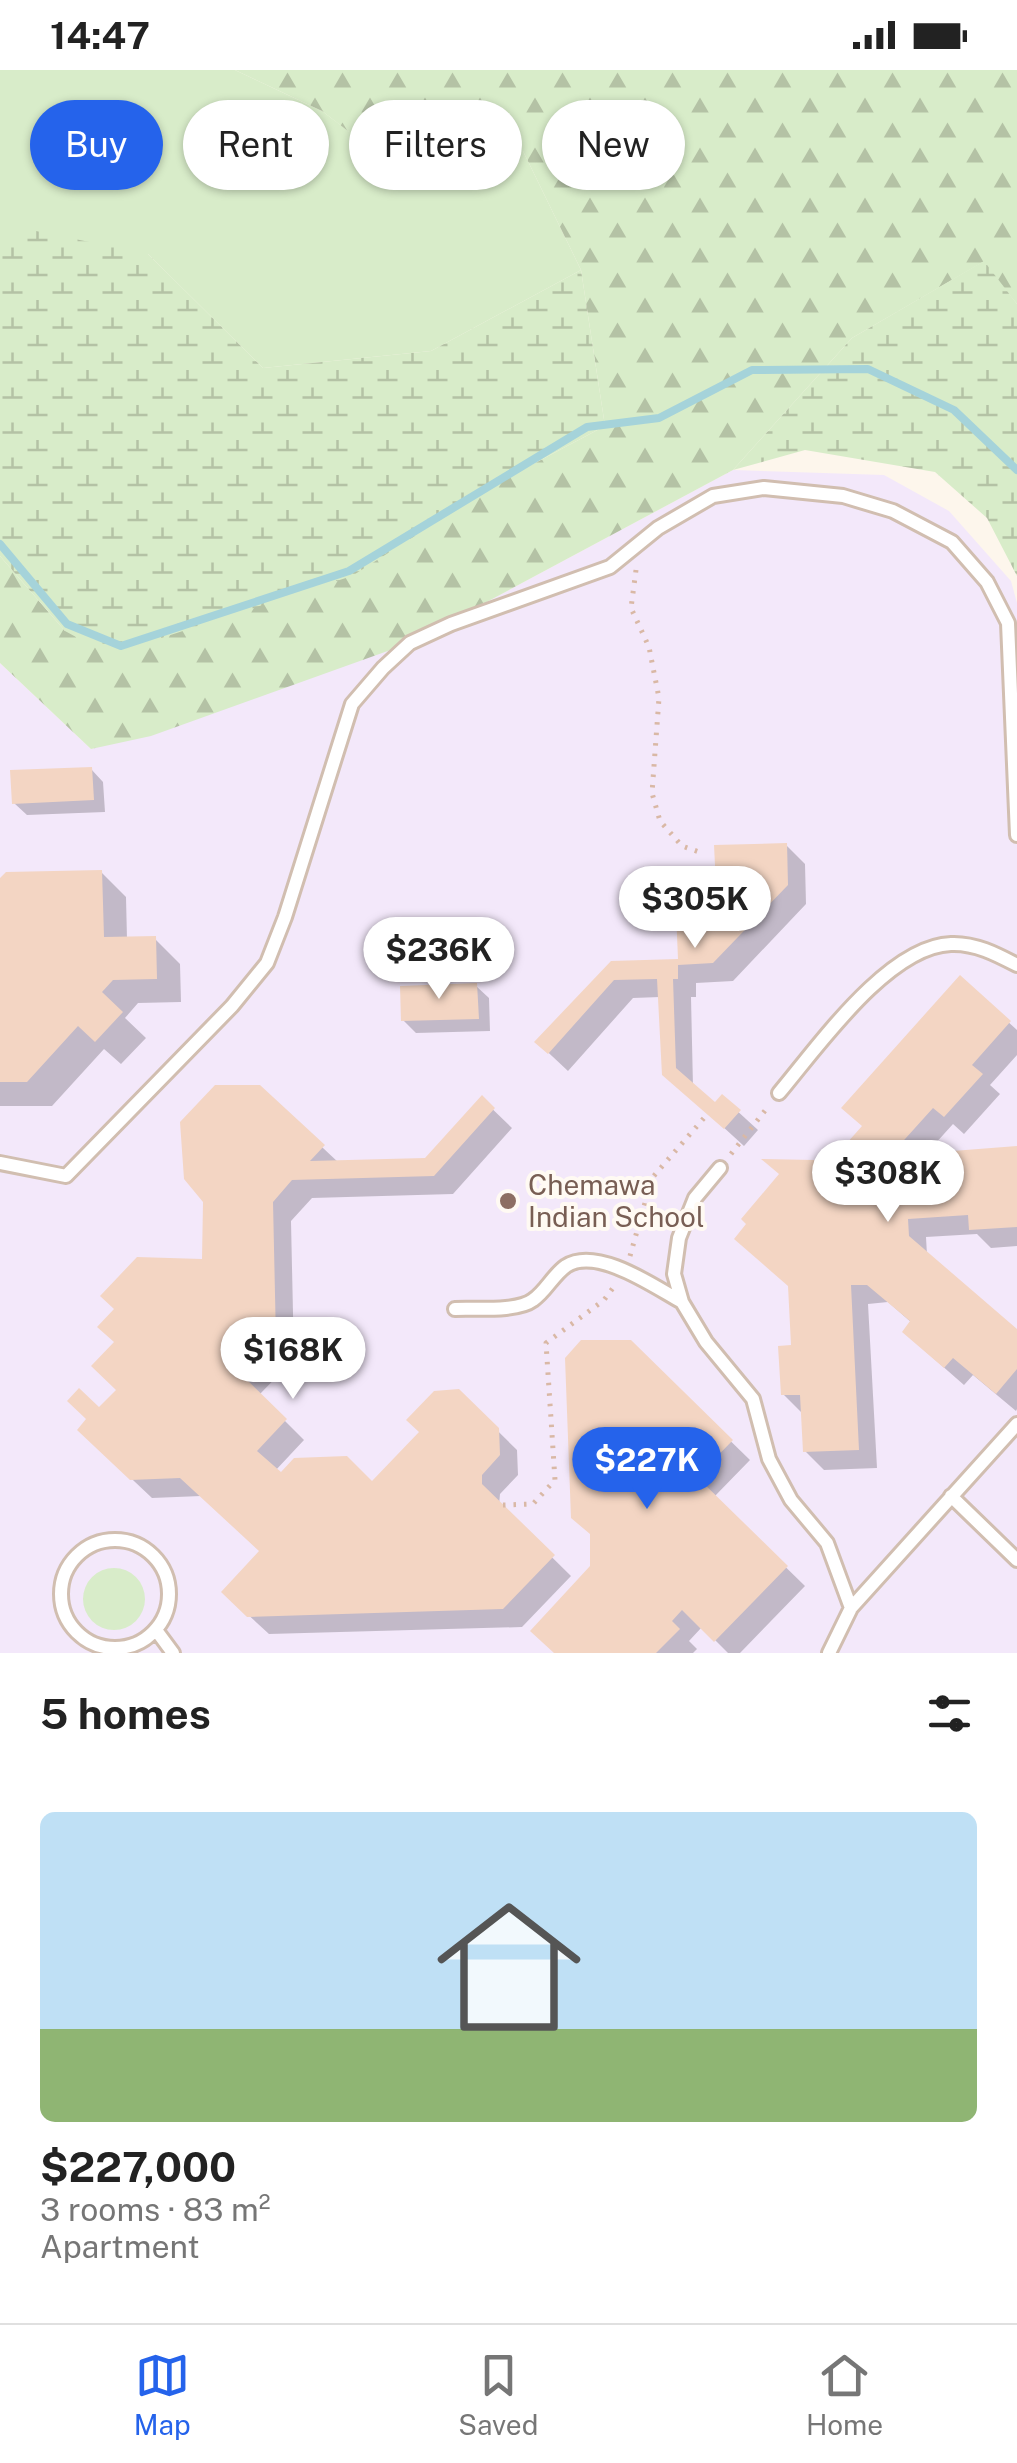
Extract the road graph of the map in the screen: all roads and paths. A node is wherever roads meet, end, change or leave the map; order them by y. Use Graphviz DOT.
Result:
graph roads {
  1 [pos="642,560"];
  2 [pos="1017,835"];
  3 [pos="702,852"];
  4 [pos="1017,965"];
  5 [pos="779,1093"];
  6 [pos="704,1118"];
  7 [pos="0,1163"];
  8 [pos="720,1168"];
  9 [pos="626,1271"];
  10 [pos="682,1302"];
  11 [pos="455,1309"];
  12 [pos="1017,1424"];
  13 [pos="950,1496"];
  14 [pos="504,1505"];
  15 [pos="1017,1560"];
  16 [pos="850,1608"];
  17 [pos="156,1630"];
  18 [pos="111,1651"];
  19 [pos="173,1653"];
  20 [pos="829,1653"];
  1 -- 3 [label="path"];
  2 -- 7 [label="lane"];
  4 -- 5 [label="lane"];
  5 -- 8 [label="path"];
  6 -- 9 [label="path"];
  8 -- 10 [label="lane"];
  9 -- 10 [label="lane"];
  9 -- 11 [label="lane"];
  9 -- 14 [label="path"];
  10 -- 16 [label="lane"];
  12 -- 13 [label="lane"];
  13 -- 15 [label="lane"];
  13 -- 16 [label="lane"];
  16 -- 20 [label="lane"];
  17 -- 18 [label="lane"];
  17 -- 18 [label="lane"];
  17 -- 19 [label="lane"];
}
